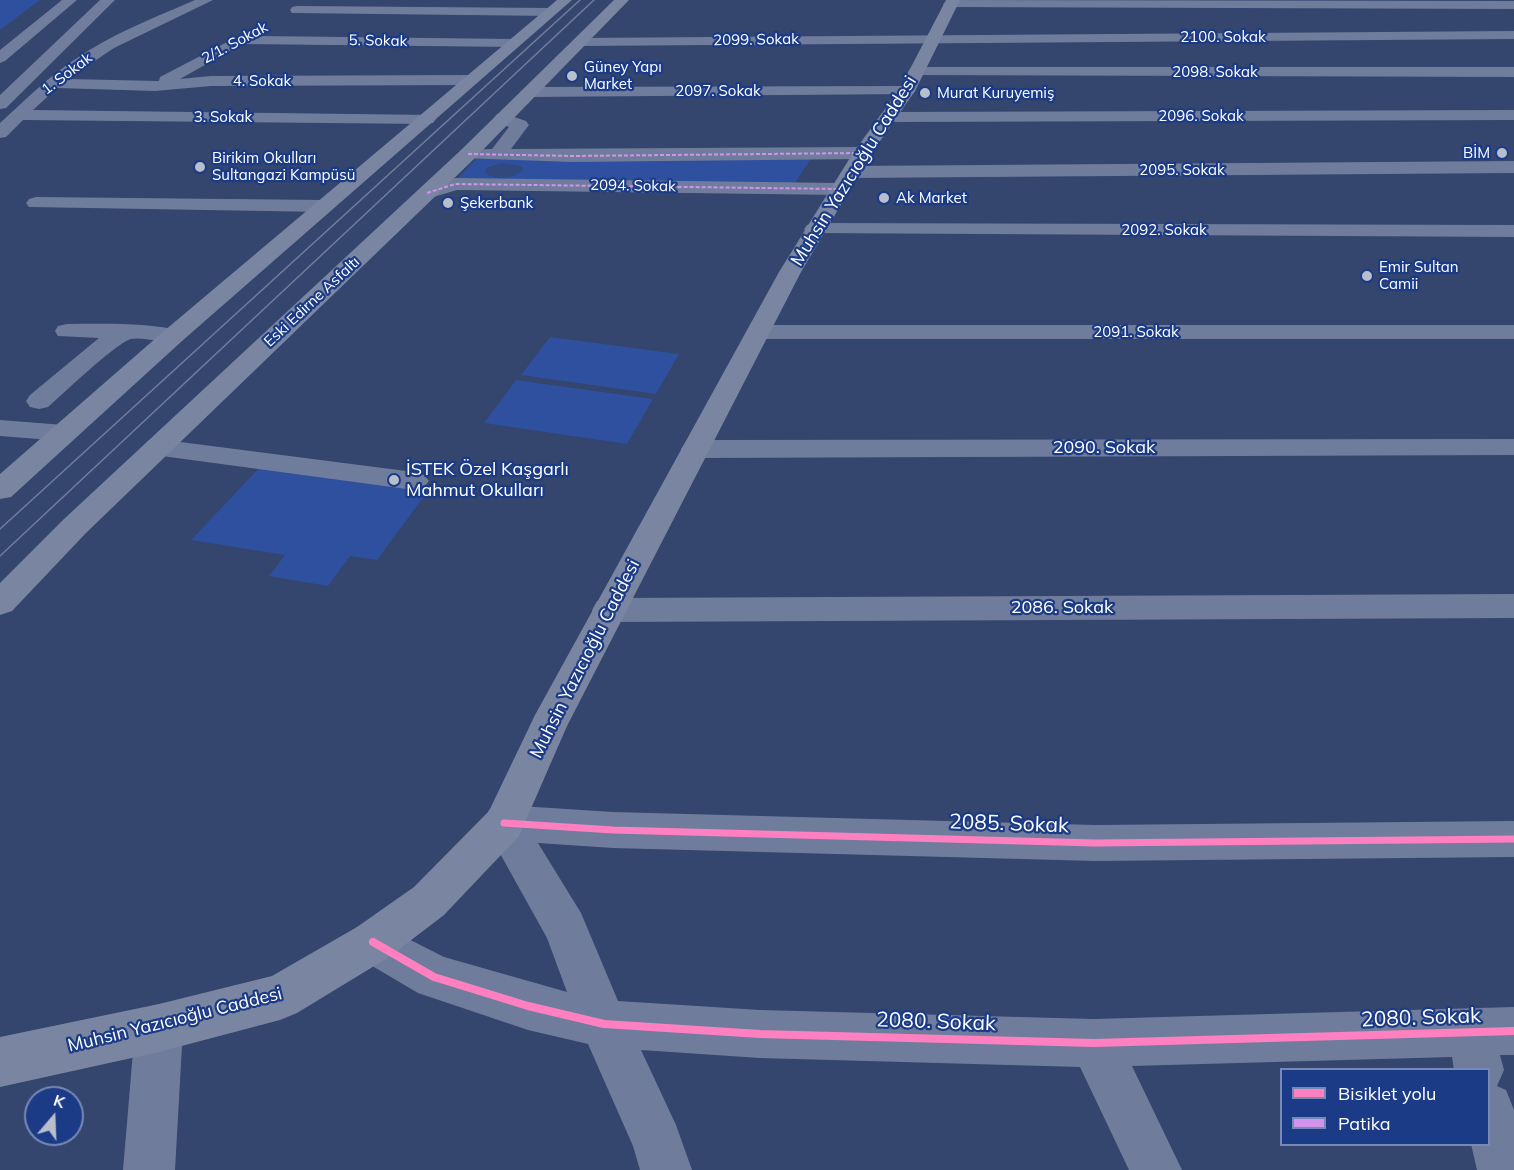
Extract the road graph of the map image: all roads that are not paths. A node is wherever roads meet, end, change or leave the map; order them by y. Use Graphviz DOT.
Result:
graph roads {
  1 [pos="70,0"];
  2 [pos="108,0"];
  3 [pos="206,0"];
  4 [pos="315,0"];
  5 [pos="565,0"];
  6 [pos="622,0"];
  7 [pos="951,2"];
  8 [pos="1514,5"];
  9 [pos="551,12"];
  10 [pos="287,15"];
  11 [pos="94,34"];
  12 [pos="1514,35"];
  13 [pos="933,38"];
  14 [pos="240,40"];
  15 [pos="580,42"];
  16 [pos="515,43"];
  17 [pos="0,58"];
  18 [pos="45,61"];
  19 [pos="1514,72"];
  20 [pos="471,80"];
  21 [pos="912,82"];
  22 [pos="52,83"];
  23 [pos="155,86"];
  24 [pos="528,92"];
  25 [pos="0,104"];
  26 [pos="19,115"];
  27 [pos="1514,115"];
  28 [pos="888,117"];
  29 [pos="503,118"];
  30 [pos="427,119"];
  31 [pos="0,133"];
  32 [pos="501,150"];
  33 [pos="468,154"];
  34 [pos="1514,168"];
  35 [pos="851,171"];
  36 [pos="221,186"];
  37 [pos="344,189"];
  38 [pos="427,193"];
  39 [pos="36,203"];
  40 [pos="324,206"];
  41 [pos="814,229"];
  42 [pos="1514,231"];
  43 [pos="127,330"];
  44 [pos="67,331"];
  45 [pos="759,332"];
  46 [pos="1514,332"];
  47 [pos="173,336"];
  48 [pos="39,401"];
  49 [pos="0,428"];
  50 [pos="64,434"];
  51 [pos="1514,447"];
  52 [pos="157,448"];
  53 [pos="695,449"];
  54 [pos="414,481"];
  55 [pos="0,490"];
  56 [pos="0,603"];
  57 [pos="1514,606"];
  58 [pos="609,610"];
  59 [pos="504,823"];
  60 [pos="1514,839"];
  61 [pos="374,942"];
  62 [pos="604,1024"];
  63 [pos="159,1028"];
  64 [pos="1094,1043"];
  65 [pos="1488,1045"];
  66 [pos="0,1062"];
  67 [pos="1490,1116"];
  68 [pos="149,1170"];
  69 [pos="666,1170"];
  70 [pos="1155,1170"];
  71 [pos="1503,1170"];
  1 -- 17 [label="highway"];
  2 -- 18 [label="highway"];
  3 -- 22 [label="street, 1. Sokak"];
  4 -- 10 [label="street, 2/1. Sokak"];
  5 -- 9 [label="main road"];
  6 -- 15 [label="main road, Eski Edirne Asfaltı"];
  7 -- 8 [label="street"];
  7 -- 13 [label="main road, Muhsin Yazıcıoğlu Caddesi"];
  9 -- 10 [label="street"];
  9 -- 16 [label="main road"];
  10 -- 14 [label="street, 2/1. Sokak"];
  11 -- 18 [label="highway"];
  12 -- 13 [label="street, 2100. Sokak"];
  13 -- 15 [label="street, 2099. Sokak"];
  13 -- 21 [label="main road, Muhsin Yazıcıoğlu Caddesi"];
  14 -- 16 [label="street, 5. Sokak"];
  14 -- 23 [label="street, 2/1. Sokak"];
  15 -- 24 [label="main road, Eski Edirne Asfaltı"];
  16 -- 20 [label="main road"];
  18 -- 25 [label="highway"];
  19 -- 21 [label="street, 2098. Sokak"];
  20 -- 23 [label="street, 4. Sokak"];
  20 -- 30 [label="main road"];
  21 -- 24 [label="street, 2097. Sokak"];
  21 -- 28 [label="main road, Muhsin Yazıcıoğlu Caddesi"];
  22 -- 23 [label="street, 4. Sokak"];
  22 -- 26 [label="street, 1. Sokak"];
  24 -- 29 [label="main road, Eski Edirne Asfaltı"];
  26 -- 30 [label="street, 3. Sokak"];
  26 -- 31 [label="street, 1. Sokak"];
  27 -- 28 [label="street, 2096. Sokak"];
  28 -- 35 [label="main road, Muhsin Yazıcıoğlu Caddesi"];
  29 -- 32 [label="street"];
  29 -- 33 [label="main road, Eski Edirne Asfaltı"];
  30 -- 37 [label="main road"];
  32 -- 33 [label="street, 2094. Sokak"];
  32 -- 35 [label="street, 2094. Sokak"];
  33 -- 38 [label="main road, Eski Edirne Asfaltı"];
  34 -- 35 [label="street, 2095. Sokak"];
  35 -- 38 [label="street, 2094. Sokak"];
  35 -- 41 [label="main road, Muhsin Yazıcıoğlu Caddesi"];
  36 -- 37 [label="street"];
  37 -- 40 [label="main road"];
  38 -- 52 [label="main road, Eski Edirne Asfaltı"];
  39 -- 40 [label="street"];
  40 -- 47 [label="main road"];
  41 -- 42 [label="street, 2092. Sokak"];
  41 -- 45 [label="main road, Muhsin Yazıcıoğlu Caddesi"];
  43 -- 44 [label="street"];
  43 -- 47 [label="street"];
  43 -- 48 [label="street"];
  45 -- 46 [label="street, 2091. Sokak"];
  45 -- 53 [label="main road, Muhsin Yazıcıoğlu Caddesi"];
  47 -- 50 [label="main road"];
  49 -- 50 [label="street"];
  50 -- 55 [label="main road"];
  51 -- 53 [label="street, 2090. Sokak"];
  52 -- 54 [label="street"];
  52 -- 56 [label="main road, Eski Edirne Asfaltı"];
  53 -- 58 [label="main road, Muhsin Yazıcıoğlu Caddesi"];
  57 -- 58 [label="street, 2086. Sokak"];
  58 -- 59 [label="main road, Muhsin Yazıcıoğlu Caddesi"];
  59 -- 60 [label="street, 2085. Sokak"];
  59 -- 61 [label="main road, Muhsin Yazıcıoğlu Caddesi"];
  59 -- 62 [label="street"];
  61 -- 62 [label="street, 2080. Sokak"];
  61 -- 63 [label="main road, Muhsin Yazıcıoğlu Caddesi"];
  62 -- 64 [label="street, 2080. Sokak"];
  62 -- 69 [label="street"];
  63 -- 66 [label="main road, Muhsin Yazıcıoğlu Caddesi"];
  63 -- 68 [label="street"];
  64 -- 65 [label="street, 2080. Sokak"];
  64 -- 70 [label="street"];
  67 -- 71 [label="street"];
}
